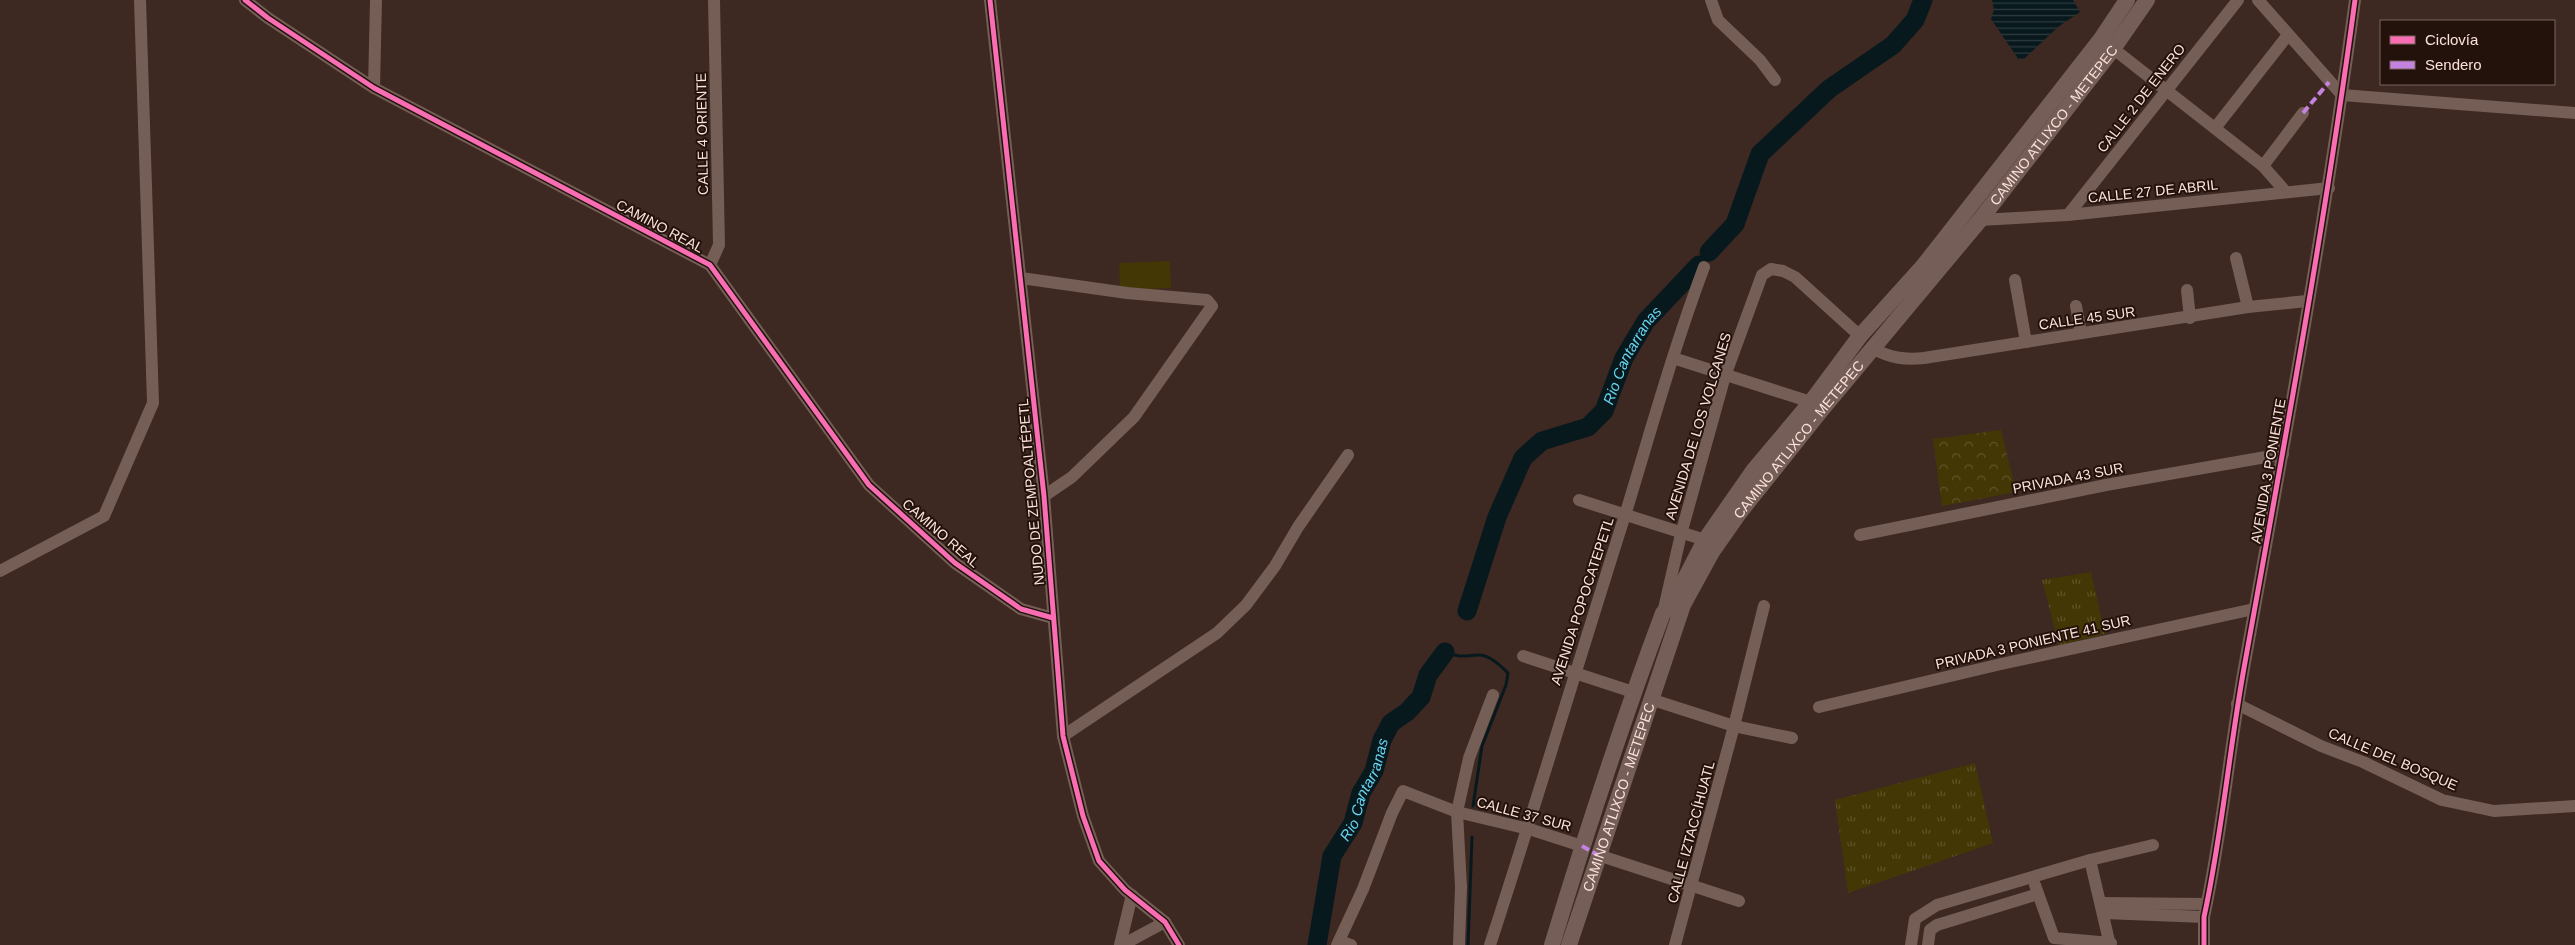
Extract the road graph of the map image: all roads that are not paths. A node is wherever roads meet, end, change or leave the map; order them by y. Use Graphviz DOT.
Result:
graph roads {
  1 [pos="140,0"];
  2 [pos="245,0"];
  3 [pos="376,0"];
  4 [pos="714,0"];
  5 [pos="990,0"];
  6 [pos="1711,0"];
  7 [pos="2128,0"];
  8 [pos="2147,0"];
  9 [pos="2238,0"];
  10 [pos="2258,0"];
  11 [pos="2355,0"];
  12 [pos="2288,35"];
  13 [pos="2107,44"];
  14 [pos="1775,80"];
  15 [pos="374,88"];
  16 [pos="2167,89"];
  17 [pos="2342,95"];
  18 [pos="2303,113"];
  19 [pos="2575,114"];
  20 [pos="2215,128"];
  21 [pos="2025,135"];
  22 [pos="2038,146"];
  23 [pos="2263,166"];
  24 [pos="2329,188"];
  25 [pos="2285,191"];
  26 [pos="2068,215"];
  27 [pos="1980,220"];
  28 [pos="2236,258"];
  29 [pos="710,265"];
  30 [pos="1704,267"];
  31 [pos="1021,278"];
  32 [pos="2015,280"];
  33 [pos="2187,290"];
  34 [pos="2308,301"];
  35 [pos="2076,306"];
  36 [pos="2248,307"];
  37 [pos="2190,318"];
  38 [pos="1858,333"];
  39 [pos="2081,334"];
  40 [pos="2026,342"];
  41 [pos="1872,348"];
  42 [pos="1673,358"];
  43 [pos="1725,376"];
  44 [pos="1811,402"];
  45 [pos="2284,454"];
  46 [pos="1348,455"];
  47 [pos="1044,496"];
  48 [pos="1579,500"];
  49 [pos="1625,514"];
  50 [pos="1681,534"];
  51 [pos="1860,535"];
  52 [pos="1704,540"];
  53 [pos="0,571"];
  54 [pos="1764,606"];
  55 [pos="2254,609"];
  56 [pos="1663,613"];
  57 [pos="1053,618"];
  58 [pos="1523,656"];
  59 [pos="1574,672"];
  60 [pos="1633,692"];
  61 [pos="1493,695"];
  62 [pos="1650,699"];
  63 [pos="2237,704"];
  64 [pos="1820,707"];
  65 [pos="1734,726"];
  66 [pos="1063,736"];
  67 [pos="1792,738"];
  68 [pos="2575,806"];
  69 [pos="1458,812"];
  70 [pos="1529,829"];
  71 [pos="2153,845"];
  72 [pos="1582,846"];
  73 [pos="1598,855"];
  74 [pos="2090,860"];
  75 [pos="2033,877"];
  76 [pos="1692,885"];
  77 [pos="2038,894"];
  78 [pos="1132,895"];
  79 [pos="1739,901"];
  80 [pos="2206,904"];
  81 [pos="2102,908"];
  82 [pos="2204,917"];
  83 [pos="1165,922"];
  84 [pos="1343,944"];
  85 [pos="2094,944"];
  86 [pos="2110,944"];
  87 [pos="1121,945"];
  88 [pos="1179,945"];
  89 [pos="1459,945"];
  90 [pos="1490,945"];
  91 [pos="1552,945"];
  92 [pos="1569,945"];
  93 [pos="1675,945"];
  94 [pos="1911,945"];
  95 [pos="1928,945"];
  96 [pos="2204,945"];
  1 -- 53 [label="street"];
  2 -- 15 [label="street, CAMINO REAL"];
  3 -- 15 [label="street"];
  4 -- 29 [label="street, CALLE 4 ORIENTE"];
  5 -- 31 [label="street, NUDO DE ZEMPOALTÉPETL"];
  6 -- 14 [label="street"];
  7 -- 13 [label="main road"];
  8 -- 13 [label="main road, CAMINO ATLIXCO - METEPEC"];
  9 -- 16 [label="street, CALLE 2 DE ENERO"];
  10 -- 12 [label="street"];
  11 -- 17 [label="street, AVENIDA 3 PONIENTE"];
  12 -- 17 [label="street"];
  12 -- 20 [label="street"];
  13 -- 16 [label="street"];
  13 -- 21 [label="main road"];
  13 -- 22 [label="main road, CAMINO ATLIXCO - METEPEC"];
  15 -- 29 [label="street, CAMINO REAL"];
  16 -- 20 [label="street"];
  16 -- 26 [label="street, CALLE 2 DE ENERO"];
  17 -- 19 [label="street"];
  17 -- 24 [label="street, AVENIDA 3 PONIENTE"];
  18 -- 23 [label="street"];
  20 -- 23 [label="street"];
  21 -- 22 [label="main road"];
  21 -- 38 [label="main road"];
  22 -- 27 [label="main road, CAMINO ATLIXCO - METEPEC"];
  23 -- 25 [label="street"];
  24 -- 25 [label="street, CALLE 27 DE ABRIL"];
  24 -- 34 [label="street, AVENIDA 3 PONIENTE"];
  25 -- 26 [label="street, CALLE 27 DE ABRIL"];
  26 -- 27 [label="street, CALLE 27 DE ABRIL"];
  27 -- 41 [label="main road, CAMINO ATLIXCO - METEPEC"];
  28 -- 36 [label="street"];
  29 -- 57 [label="street, CAMINO REAL"];
  30 -- 42 [label="street, AVENIDA POPOCATEPETL"];
  31 -- 47 [label="street, NUDO DE ZEMPOALTÉPETL"];
  31 -- 47 [label="street"];
  32 -- 40 [label="street"];
  33 -- 37 [label="street"];
  34 -- 36 [label="street, CALLE 45 SUR"];
  34 -- 45 [label="street, AVENIDA 3 PONIENTE"];
  35 -- 39 [label="street"];
  36 -- 37 [label="street, CALLE 45 SUR"];
  37 -- 39 [label="street, CALLE 45 SUR"];
  38 -- 43 [label="street, AVENIDA DE LOS VOLCANES"];
  38 -- 44 [label="main road"];
  39 -- 40 [label="street, CALLE 45 SUR"];
  40 -- 41 [label="street, CALLE 45 SUR"];
  41 -- 62 [label="main road, CAMINO ATLIXCO - METEPEC"];
  42 -- 43 [label="street"];
  42 -- 49 [label="street, AVENIDA POPOCATEPETL"];
  43 -- 44 [label="street"];
  43 -- 50 [label="street, AVENIDA DE LOS VOLCANES"];
  44 -- 52 [label="main road"];
  45 -- 51 [label="street, PRIVADA 43 SUR"];
  45 -- 55 [label="street, AVENIDA 3 PONIENTE"];
  46 -- 66 [label="street"];
  47 -- 57 [label="street, NUDO DE ZEMPOALTÉPETL"];
  48 -- 49 [label="street"];
  49 -- 50 [label="street"];
  49 -- 59 [label="street, AVENIDA POPOCATEPETL"];
  50 -- 52 [label="street"];
  50 -- 56 [label="street, AVENIDA DE LOS VOLCANES"];
  52 -- 56 [label="main road"];
  54 -- 65 [label="street, CALLE IZTACCÍHUATL"];
  55 -- 63 [label="street, AVENIDA 3 PONIENTE"];
  55 -- 64 [label="street, PRIVADA 3 PONIENTE 41 SUR"];
  56 -- 60 [label="main road"];
  57 -- 66 [label="street, NUDO DE ZEMPOALTÉPETL"];
  58 -- 59 [label="street"];
  59 -- 60 [label="street"];
  59 -- 70 [label="street, AVENIDA POPOCATEPETL"];
  60 -- 72 [label="main road"];
  61 -- 69 [label="street"];
  62 -- 65 [label="street"];
  62 -- 73 [label="main road, CAMINO ATLIXCO - METEPEC"];
  63 -- 68 [label="street, CALLE DEL BOSQUE"];
  63 -- 80 [label="street, AVENIDA 3 PONIENTE"];
  65 -- 67 [label="street"];
  65 -- 76 [label="street, CALLE IZTACCÍHUATL"];
  66 -- 78 [label="street, NUDO DE ZEMPOALTÉPETL"];
  69 -- 70 [label="street, CALLE 37 SUR"];
  69 -- 84 [label="street, CALLE 37 SUR"];
  69 -- 89 [label="street"];
  70 -- 72 [label="street, CALLE 37 SUR"];
  70 -- 90 [label="street, AVENIDA POPOCATEPETL"];
  71 -- 74 [label="street"];
  72 -- 91 [label="main road"];
  73 -- 76 [label="street"];
  73 -- 92 [label="main road, CAMINO ATLIXCO - METEPEC"];
  74 -- 75 [label="street"];
  74 -- 81 [label="street"];
  75 -- 77 [label="street"];
  75 -- 94 [label="street"];
  76 -- 79 [label="street"];
  76 -- 93 [label="street, CALLE IZTACCÍHUATL"];
  77 -- 85 [label="street"];
  77 -- 95 [label="street"];
  78 -- 83 [label="street, NUDO DE ZEMPOALTÉPETL"];
  78 -- 87 [label="street"];
  80 -- 81 [label="street"];
  80 -- 82 [label="street, AVENIDA 3 PONIENTE"];
  81 -- 82 [label="street"];
  81 -- 86 [label="street"];
  82 -- 96 [label="street, AVENIDA 3 PONIENTE"];
  83 -- 87 [label="street"];
  83 -- 88 [label="street, NUDO DE ZEMPOALTÉPETL"];
  85 -- 86 [label="street"];
}
